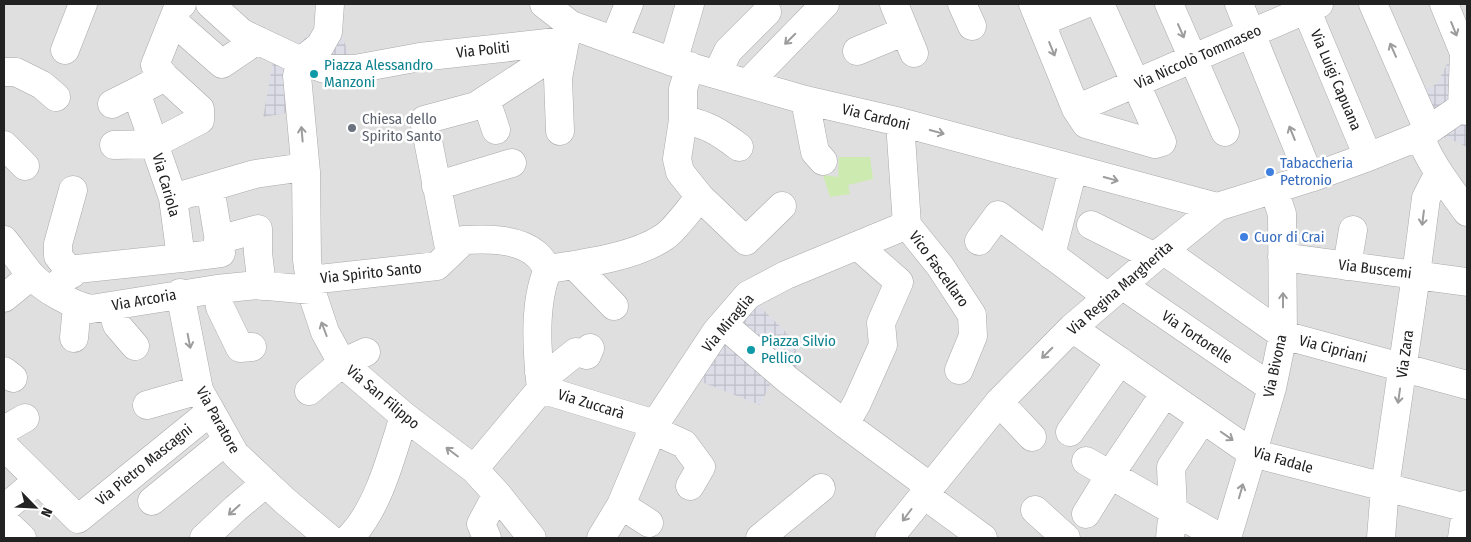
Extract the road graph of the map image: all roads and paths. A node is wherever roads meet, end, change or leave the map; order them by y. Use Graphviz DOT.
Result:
graph roads {
  1 [pos="83,4"];
  2 [pos="210,4"];
  3 [pos="544,4"];
  4 [pos="629,4"];
  5 [pos="690,4"];
  6 [pos="825,4"];
  7 [pos="894,4"];
  8 [pos="1085,4"];
  9 [pos="1100,4"];
  10 [pos="1169,4"];
  11 [pos="1239,4"];
  12 [pos="1373,4"];
  13 [pos="1444,4"];
  14 [pos="1310,5"];
  15 [pos="332,11"];
  16 [pos="177,12"];
  17 [pos="767,12"];
  18 [pos="1037,13"];
  19 [pos="568,33"];
  20 [pos="1251,33"];
  21 [pos="257,40"];
  22 [pos="614,41"];
  23 [pos="66,50"];
  24 [pos="857,51"];
  25 [pos="292,57"];
  26 [pos="1193,59"];
  27 [pos="681,64"];
  28 [pos="4,72"];
  29 [pos="717,74"];
  30 [pos="165,77"];
  31 [pos="748,82"];
  32 [pos="1136,84"];
  33 [pos="56,97"];
  34 [pos="486,100"];
  35 [pos="805,100"];
  36 [pos="1465,109"];
  37 [pos="1076,110"];
  38 [pos="683,120"];
  39 [pos="900,122"];
  40 [pos="496,130"];
  41 [pos="560,132"];
  42 [pos="1225,132"];
  43 [pos="1424,133"];
  44 [pos="154,144"];
  45 [pos="4,145"];
  46 [pos="114,145"];
  47 [pos="739,147"];
  48 [pos="1368,157"];
  49 [pos="823,162"];
  50 [pos="512,163"];
  51 [pos="25,166"];
  52 [pos="305,167"];
  53 [pos="1073,169"];
  54 [pos="1439,172"];
  55 [pos="1310,178"];
  56 [pos="436,186"];
  57 [pos="210,187"];
  58 [pos="73,190"];
  59 [pos="1274,190"];
  60 [pos="700,197"];
  61 [pos="173,198"];
  62 [pos="782,206"];
  63 [pos="1217,207"];
  64 [pos="1467,212"];
  65 [pos="907,225"];
  66 [pos="1091,225"];
  67 [pos="1352,230"];
  68 [pos="4,240"];
  69 [pos="218,240"];
  70 [pos="979,242"];
  71 [pos="858,246"];
  72 [pos="450,253"];
  73 [pos="1159,254"];
  74 [pos="1051,255"];
  75 [pos="1282,257"];
  76 [pos="181,258"];
  77 [pos="1347,266"];
  78 [pos="561,267"];
  79 [pos="72,274"];
  80 [pos="1416,275"];
  81 [pos="1467,282"];
  82 [pos="41,283"];
  83 [pos="310,285"];
  84 [pos="262,286"];
  85 [pos="217,289"];
  86 [pos="1115,291"];
  87 [pos="180,294"];
  88 [pos="4,298"];
  89 [pos="77,306"];
  90 [pos="111,306"];
  91 [pos="614,306"];
  92 [pos="723,324"];
  93 [pos="1072,328"];
  94 [pos="1283,335"];
  95 [pos="74,338"];
  96 [pos="135,346"];
  97 [pos="252,347"];
  98 [pos="590,348"];
  99 [pos="354,357"];
  100 [pos="1120,361"];
  101 [pos="1403,368"];
  102 [pos="959,370"];
  103 [pos="540,381"];
  104 [pos="1467,385"];
  105 [pos="1272,388"];
  106 [pos="309,391"];
  107 [pos="1165,393"];
  108 [pos="205,400"];
  109 [pos="998,402"];
  110 [pos="147,405"];
  111 [pos="404,416"];
  112 [pos="1203,419"];
  113 [pos="844,424"];
  114 [pos="654,427"];
  115 [pos="1070,432"];
  116 [pos="1032,437"];
  117 [pos="227,440"];
  118 [pos="4,446"];
  119 [pos="1252,453"];
  120 [pos="1086,461"];
  121 [pos="474,469"];
  122 [pos="1110,475"];
  123 [pos="38,480"];
  124 [pos="266,483"];
  125 [pos="690,486"];
  126 [pos="1385,487"];
  127 [pos="821,488"];
  128 [pos="926,490"];
  129 [pos="497,494"];
  130 [pos="152,501"];
  131 [pos="1467,504"];
  132 [pos="622,505"];
  133 [pos="1467,508"];
  134 [pos="4,509"];
  135 [pos="1035,510"];
  136 [pos="1172,510"];
  137 [pos="1086,514"];
  138 [pos="4,521"];
  139 [pos="648,523"];
  140 [pos="313,533"];
  141 [pos="359,535"];
  142 [pos="1063,537"];
  143 [pos="22,538"];
  144 [pos="204,538"];
  145 [pos="487,538"];
  146 [pos="532,538"];
  147 [pos="602,538"];
  148 [pos="760,538"];
  149 [pos="890,538"];
  150 [pos="982,538"];
  151 [pos="1170,538"];
  152 [pos="1222,538"];
  153 [pos="1227,538"];
  154 [pos="1381,538"];
  155 [pos="1462,538"];
  1 -- 23 [label="street"];
  2 -- 21 [label="street, Via Politi"];
  3 -- 19 [label="street, Via Cardoni"];
  4 -- 22 [label="street"];
  5 -- 27 [label="street"];
  6 -- 31 [label="street, one-way"];
  7 -- 24 [label="street"];
  8 -- 18 [label="street"];
  9 -- 32 [label="street"];
  10 -- 26 [label="street, one-way"];
  11 -- 20 [label="street"];
  43 -- 12 [label="street, one-way"];
  13 -- 36 [label="street, one-way"];
  14 -- 20 [label="street, Via Niccolò Tommaseo"];
  14 -- 48 [label="street, Via Luigi Capuana"];
  15 -- 25 [label="street"];
  16 -- 21 [label="street"];
  16 -- 30 [label="street"];
  17 -- 29 [label="street"];
  18 -- 37 [label="street, one-way"];
  19 -- 22 [label="street, Via Cardoni"];
  19 -- 25 [label="street, Via Politi"];
  19 -- 34 [label="street"];
  19 -- 41 [label="street"];
  20 -- 26 [label="street, Via Niccolò Tommaseo"];
  55 -- 20 [label="street, one-way"];
  21 -- 25 [label="street, Via Politi"];
  22 -- 27 [label="street, Via Cardoni"];
  52 -- 25 [label="street, Via San Filippo, one-way"];
  26 -- 32 [label="street, Via Niccolò Tommaseo"];
  26 -- 42 [label="street"];
  27 -- 29 [label="street, Via Cardoni"];
  27 -- 38 [label="street"];
  28 -- 33 [label="street"];
  29 -- 31 [label="street, Via Cardoni"];
  30 -- 44 [label="street, Via Cariola"];
  30 -- 44 [label="street"];
  31 -- 35 [label="street, Via Cardoni"];
  32 -- 37 [label="street, Via Niccolò Tommaseo"];
  32 -- 37 [label="street"];
  34 -- 40 [label="street"];
  34 -- 56 [label="street"];
  35 -- 39 [label="street, Via Cardoni"];
  35 -- 49 [label="street"];
  36 -- 43 [label="street, Via Regina Margherita"];
  38 -- 47 [label="street"];
  38 -- 60 [label="street"];
  39 -- 53 [label="street, Via Cardoni, one-way"];
  39 -- 65 [label="street"];
  43 -- 48 [label="street, Via Regina Margherita"];
  43 -- 54 [label="street"];
  44 -- 46 [label="street"];
  44 -- 61 [label="street, Via Cariola"];
  45 -- 51 [label="street"];
  48 -- 55 [label="street, Via Regina Margherita"];
  50 -- 56 [label="street"];
  52 -- 57 [label="street"];
  52 -- 83 [label="street, Via San Filippo"];
  53 -- 63 [label="street, Via Cardoni, one-way"];
  53 -- 74 [label="street"];
  54 -- 64 [label="street"];
  54 -- 80 [label="street, Via Zara, one-way"];
  55 -- 59 [label="street, Via Regina Margherita"];
  56 -- 72 [label="street"];
  57 -- 61 [label="street"];
  57 -- 69 [label="street"];
  58 -- 79 [label="street"];
  59 -- 63 [label="street, Via Regina Margherita"];
  59 -- 75 [label="street, Via Bivona"];
  60 -- 62 [label="street"];
  60 -- 78 [label="street"];
  61 -- 76 [label="street, Via Cariola"];
  63 -- 73 [label="street, Via Regina Margherita"];
  65 -- 71 [label="street, Via Miraglia"];
  65 -- 102 [label="street, Vico Fascellaro"];
  66 -- 73 [label="street, Via Cipriani"];
  67 -- 77 [label="street"];
  68 -- 82 [label="street, Via Arcoria"];
  69 -- 76 [label="street"];
  69 -- 84 [label="street"];
  70 -- 74 [label="street, Via Tortorelle"];
  71 -- 92 [label="street, Via Miraglia"];
  71 -- 113 [label="street"];
  72 -- 78 [label="street, Via Spirito Santo"];
  72 -- 83 [label="street, Via Spirito Santo"];
  73 -- 86 [label="street, Via Regina Margherita"];
  73 -- 94 [label="street, Via Cipriani"];
  74 -- 86 [label="street, Via Tortorelle"];
  75 -- 77 [label="street, Via Buscemi"];
  94 -- 75 [label="street, Via Bivona, one-way"];
  76 -- 79 [label="street"];
  77 -- 80 [label="street, Via Buscemi"];
  78 -- 91 [label="street, Via Spirito Santo"];
  78 -- 103 [label="street"];
  79 -- 82 [label="street"];
  80 -- 81 [label="street, Via Buscemi"];
  80 -- 101 [label="street, Via Zara"];
  82 -- 88 [label="street"];
  82 -- 89 [label="street, Via Arcoria"];
  83 -- 84 [label="street, Via Arcoria"];
  99 -- 83 [label="street, Via San Filippo, one-way"];
  84 -- 85 [label="street, Via Arcoria"];
  85 -- 87 [label="street, Via Arcoria"];
  85 -- 97 [label="street"];
  86 -- 93 [label="street, Via Regina Margherita"];
  86 -- 105 [label="street, Via Tortorelle"];
  87 -- 90 [label="street, Via Arcoria"];
  87 -- 108 [label="street, Via Paratore, one-way"];
  89 -- 90 [label="street, Via Arcoria"];
  89 -- 95 [label="street"];
  90 -- 96 [label="street"];
  92 -- 113 [label="street"];
  92 -- 114 [label="street, Via Miraglia"];
  93 -- 100 [label="street, Via Fadale"];
  93 -- 109 [label="street, Via Regina Margherita, one-way"];
  94 -- 101 [label="street, Via Cipriani"];
  94 -- 105 [label="street, Via Bivona"];
  98 -- 103 [label="street"];
  99 -- 106 [label="street"];
  99 -- 111 [label="street, Via San Filippo"];
  100 -- 107 [label="street, Via Fadale"];
  100 -- 115 [label="street"];
  101 -- 104 [label="street, Via Cipriani"];
  101 -- 126 [label="street, Via Zara, one-way"];
  103 -- 114 [label="street, Via Zuccarà"];
  103 -- 121 [label="street, Via Zuccarà"];
  105 -- 119 [label="street, Via Bivona"];
  107 -- 112 [label="street, Via Fadale"];
  107 -- 122 [label="street"];
  108 -- 110 [label="street"];
  108 -- 117 [label="street, Via Paratore"];
  108 -- 123 [label="street, Via Pietro Mascagni"];
  109 -- 116 [label="street"];
  109 -- 128 [label="street, Via Regina Margherita"];
  121 -- 111 [label="street, Via San Filippo, one-way"];
  111 -- 141 [label="street"];
  112 -- 119 [label="street, Via Fadale, one-way"];
  112 -- 136 [label="street"];
  113 -- 128 [label="street"];
  114 -- 125 [label="street, Via Zuccarà"];
  114 -- 132 [label="street, Via Miraglia"];
  117 -- 124 [label="street, Via Paratore"];
  117 -- 130 [label="street"];
  118 -- 123 [label="street"];
  119 -- 126 [label="street, Via Fadale"];
  153 -- 119 [label="street, Via Bivona, one-way"];
  120 -- 122 [label="street"];
  121 -- 129 [label="street, Via San Filippo"];
  122 -- 136 [label="street"];
  122 -- 137 [label="street"];
  123 -- 134 [label="street"];
  124 -- 140 [label="street, Via Paratore"];
  124 -- 144 [label="street, one-way"];
  126 -- 133 [label="street, Via Fadale"];
  126 -- 154 [label="street, Via Zara"];
  127 -- 148 [label="street"];
  128 -- 149 [label="street, Via Regina Margherita, one-way"];
  128 -- 150 [label="street"];
  129 -- 145 [label="street"];
  129 -- 146 [label="street, Via San Filippo"];
  131 -- 133 [label="street"];
  132 -- 139 [label="street"];
  132 -- 147 [label="street, Via Miraglia"];
  133 -- 155 [label="street"];
  135 -- 142 [label="street"];
  136 -- 151 [label="street"];
  136 -- 152 [label="street"];
  138 -- 143 [label="street"];
}
